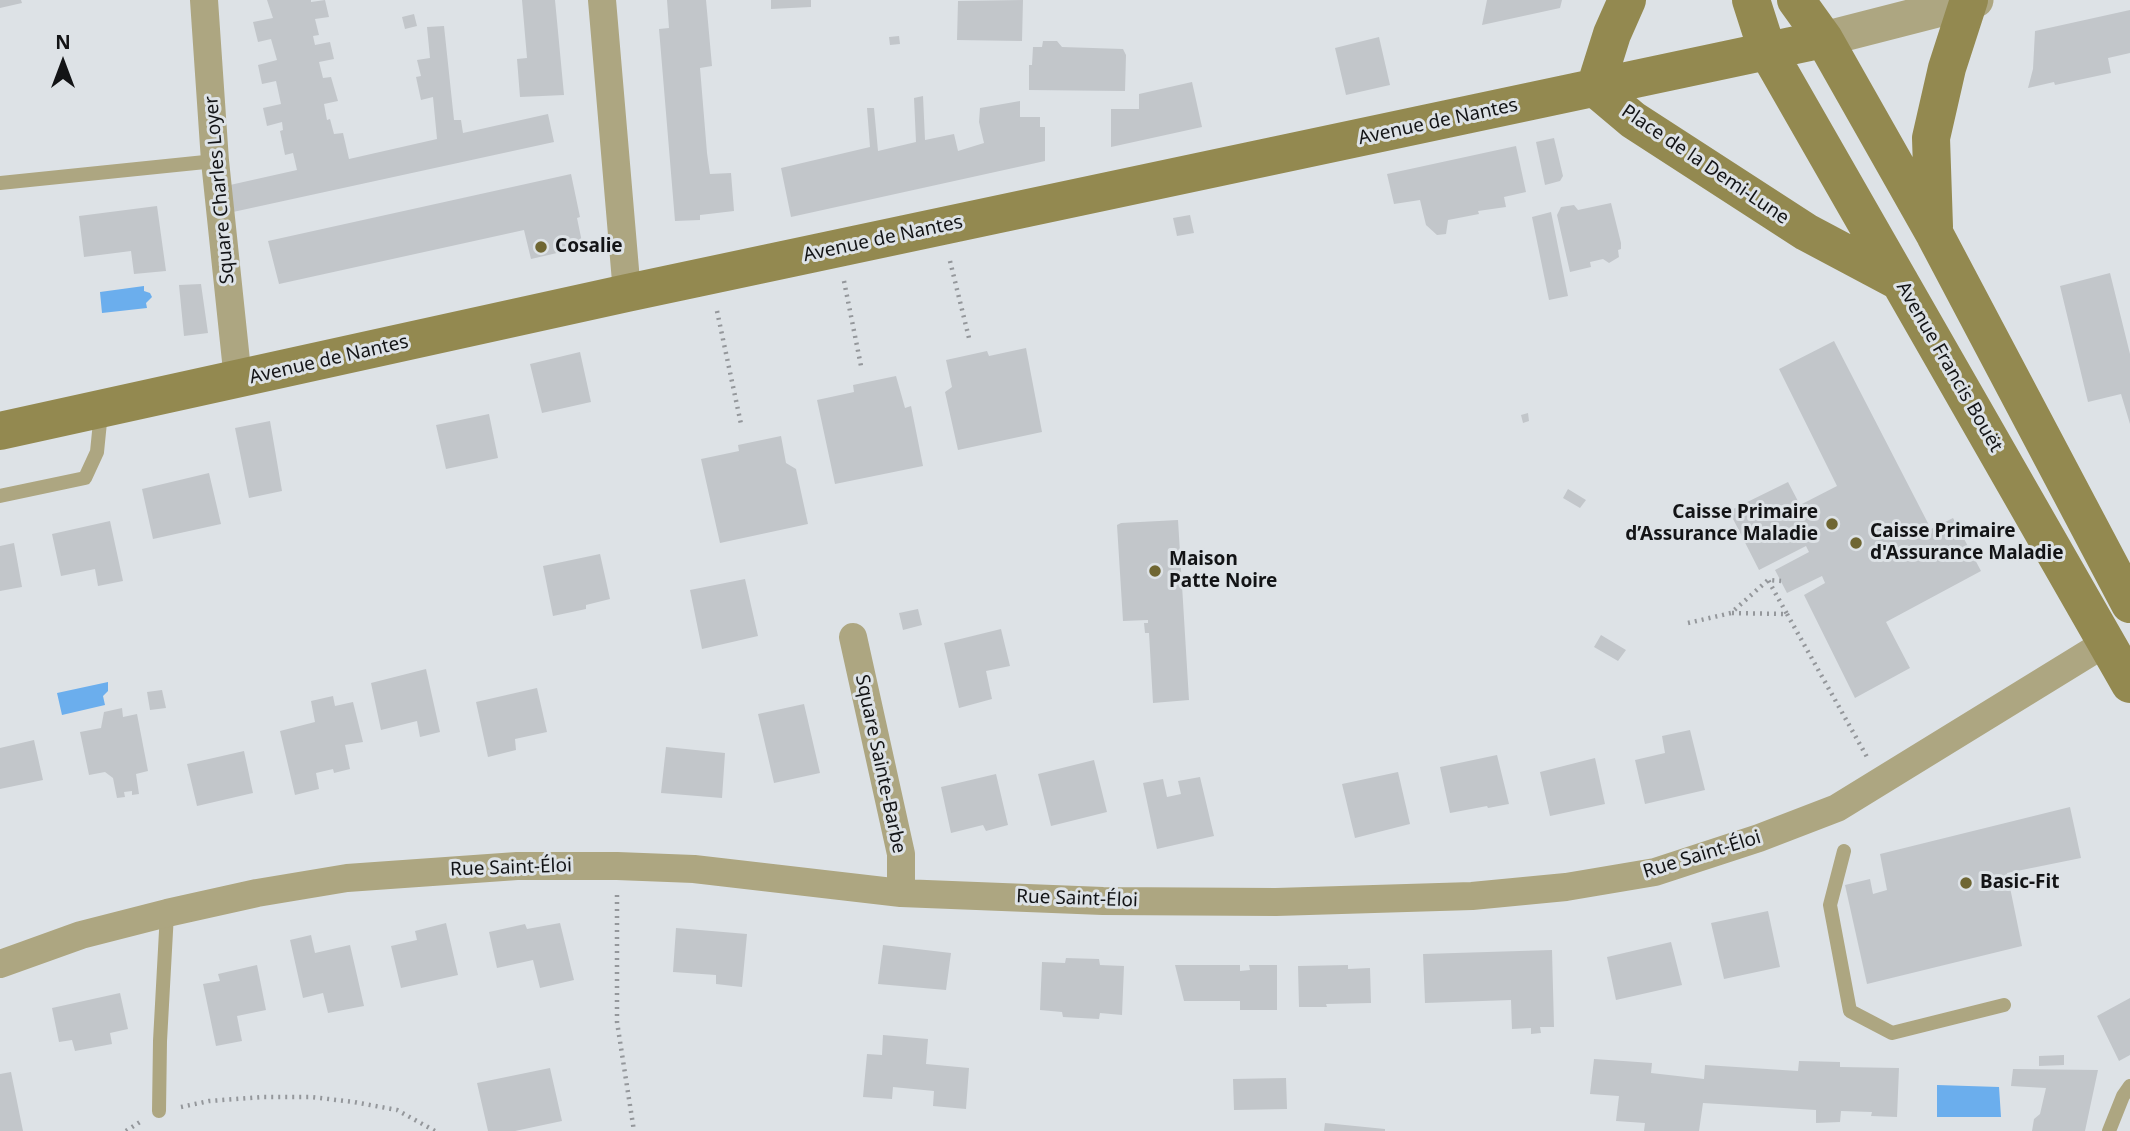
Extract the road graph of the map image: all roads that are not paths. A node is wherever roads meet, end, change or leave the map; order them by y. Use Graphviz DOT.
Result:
graph roads {
  1 [pos="204,0"];
  2 [pos="602,0"];
  3 [pos="1627,0"];
  4 [pos="1751,0"];
  5 [pos="1796,0"];
  6 [pos="1971,0"];
  7 [pos="1824,39"];
  8 [pos="1767,50"];
  9 [pos="1595,88"];
  10 [pos="215,161"];
  11 [pos="0,183"];
  12 [pos="1935,235"];
  13 [pos="1900,282"];
  14 [pos="627,293"];
  15 [pos="238,380"];
  16 [pos="101,408"];
  17 [pos="0,431"];
  18 [pos="0,496"];
  19 [pos="2130,604"];
  20 [pos="853,637"];
  21 [pos="2107,642"];
  22 [pos="2130,684"];
  23 [pos="1844,852"];
  24 [pos="901,892"];
  25 [pos="167,913"];
  26 [pos="0,964"];
  27 [pos="2004,1005"];
  28 [pos="2130,1086"];
  29 [pos="159,1111"];
  30 [pos="2109,1131"];
  1 -- 10 [label="street, Square Charles Loyer"];
  2 -- 14 [label="street"];
  3 -- 9 [label="main road"];
  4 -- 8 [label="main road, Avenue Francis Bouët"];
  5 -- 7 [label="main road"];
  6 -- 7 [label="street"];
  6 -- 12 [label="main road"];
  7 -- 8 [label="main road, Avenue de Nantes"];
  7 -- 12 [label="main road"];
  8 -- 9 [label="main road, Avenue de Nantes"];
  8 -- 13 [label="main road, Avenue Francis Bouët"];
  9 -- 13 [label="main road, Place de la Demi-Lune"];
  9 -- 14 [label="main road, Avenue de Nantes"];
  10 -- 11 [label="lane"];
  10 -- 15 [label="street, Square Charles Loyer"];
  12 -- 19 [label="main road"];
  13 -- 21 [label="main road, Avenue Francis Bouët"];
  14 -- 15 [label="main road, Avenue de Nantes"];
  15 -- 16 [label="main road, Avenue de Nantes"];
  16 -- 17 [label="main road, Avenue de Nantes"];
  16 -- 18 [label="lane"];
  20 -- 24 [label="street, Square Sainte-Barbe"];
  21 -- 22 [label="main road, Avenue Francis Bouët"];
  21 -- 24 [label="street, Rue Saint-Éloi"];
  23 -- 27 [label="lane"];
  24 -- 25 [label="street, Rue Saint-Éloi"];
  25 -- 26 [label="street, Rue Saint-Éloi"];
  25 -- 29 [label="lane"];
  28 -- 30 [label="lane"];
}
